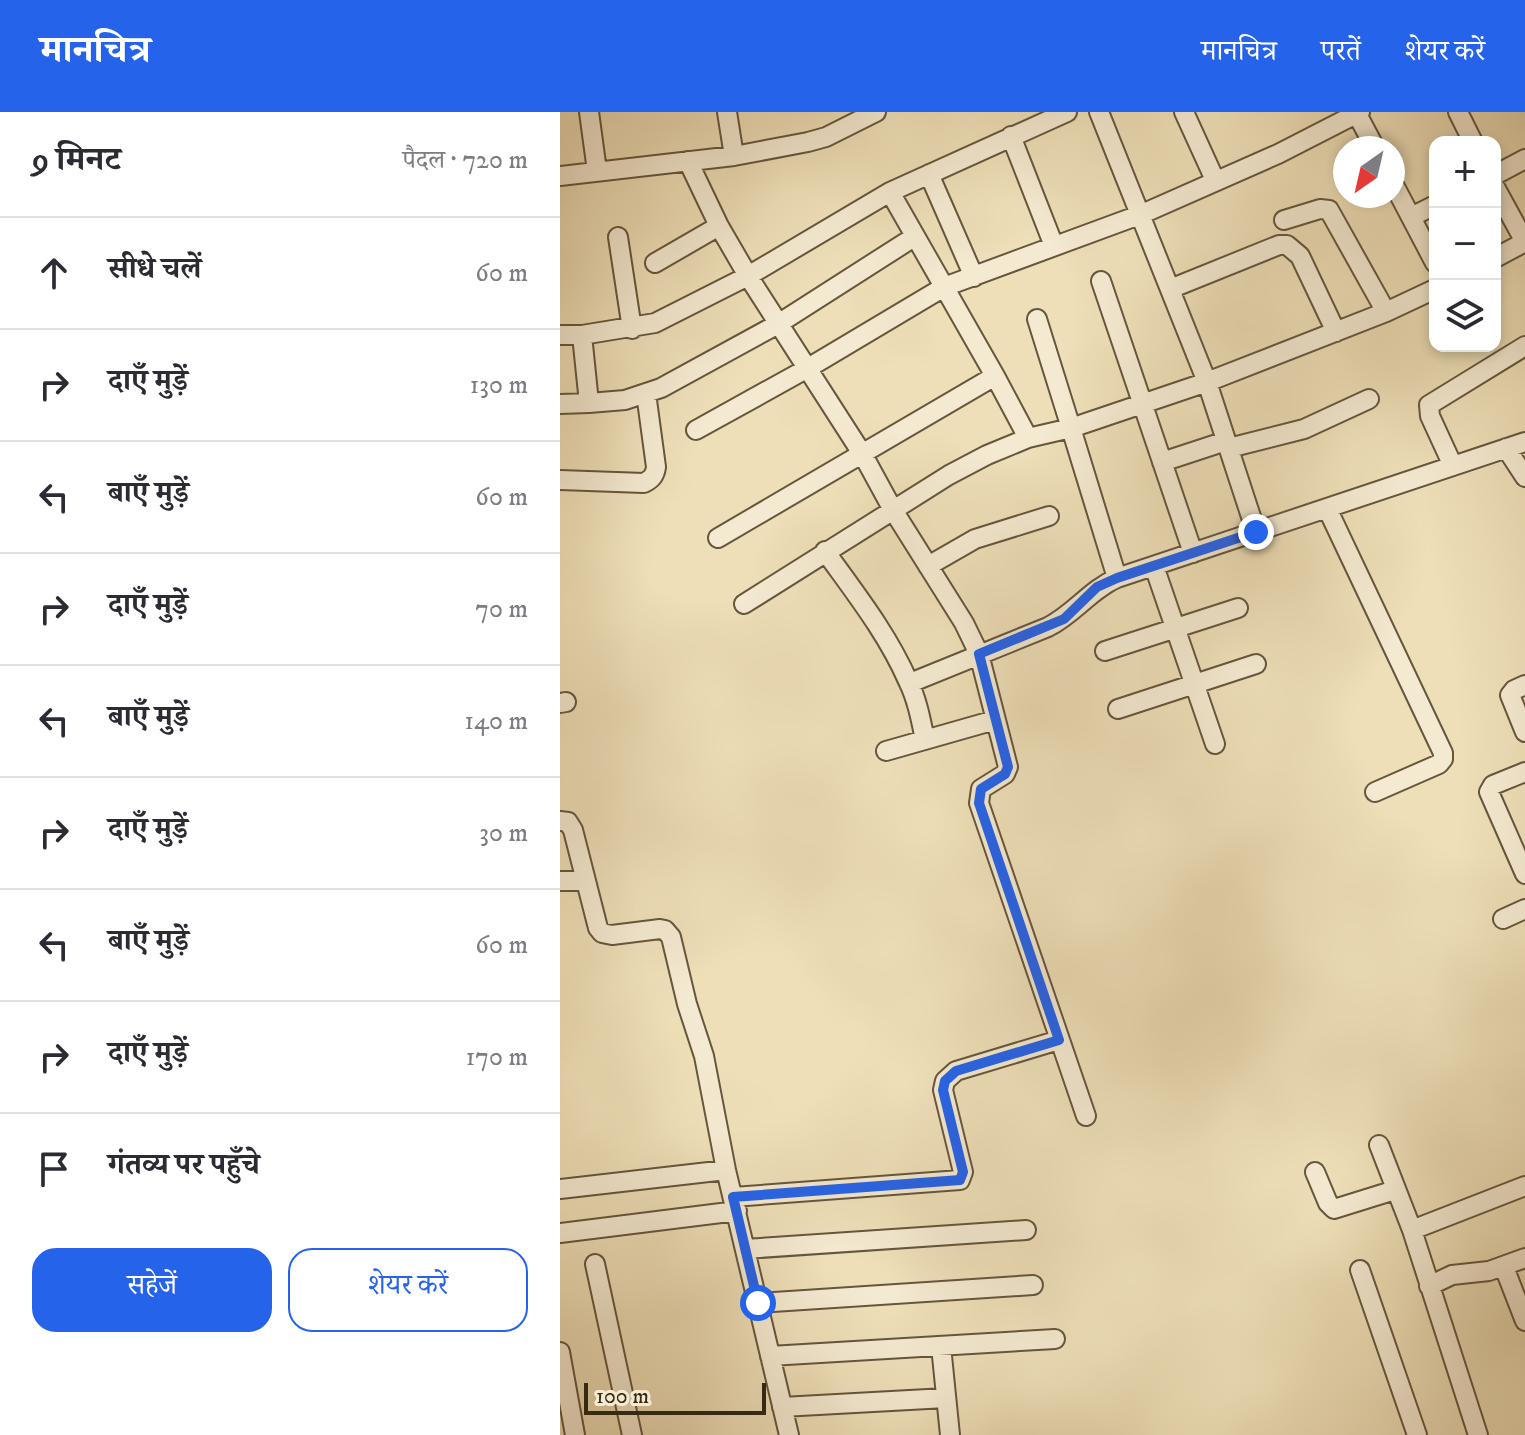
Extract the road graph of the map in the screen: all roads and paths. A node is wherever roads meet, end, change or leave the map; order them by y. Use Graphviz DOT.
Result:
graph roads {
  1 [pos="589,112"];
  2 [pos="727,112"];
  3 [pos="874,112"];
  4 [pos="1067,112"];
  5 [pos="1099,112"];
  6 [pos="1184,112"];
  7 [pos="1458,112"];
  8 [pos="1358,113"];
  9 [pos="1011,136"];
  10 [pos="1369,136"];
  11 [pos="1470,136"];
  12 [pos="734,156"];
  13 [pos="1525,159"];
  14 [pos="688,161"];
  15 [pos="597,171"];
  16 [pos="1501,172"];
  17 [pos="929,174"];
  18 [pos="560,176"];
  19 [pos="1215,180"];
  20 [pos="890,192"];
  21 [pos="1501,198"];
  22 [pos="1405,206"];
  23 [pos="1429,208"];
  24 [pos="1142,214"];
  25 [pos="1411,217"];
  26 [pos="1284,220"];
  27 [pos="719,226"];
  28 [pos="618,237"];
  29 [pos="914,237"];
  30 [pos="1525,242"];
  31 [pos="1054,246"];
  32 [pos="1429,252"];
  33 [pos="1501,255"];
  34 [pos="655,263"];
  35 [pos="748,276"];
  36 [pos="974,277"];
  37 [pos="1101,281"];
  38 [pos="944,287"];
  39 [pos="1170,289"];
  40 [pos="1429,292"];
  41 [pos="1386,312"];
  42 [pos="1037,319"];
  43 [pos="778,324"];
  44 [pos="632,329"];
  45 [pos="1336,332"];
  46 [pos="560,335"];
  47 [pos="582,335"];
  48 [pos="1525,346"];
  49 [pos="808,368"];
  50 [pos="995,376"];
  51 [pos="1207,382"];
  52 [pos="646,393"];
  53 [pos="1369,399"];
  54 [pos="589,403"];
  55 [pos="560,404"];
  56 [pos="1143,406"];
  57 [pos="1071,428"];
  58 [pos="696,430"];
  59 [pos="1028,438"];
  60 [pos="1525,442"];
  61 [pos="1227,445"];
  62 [pos="1506,448"];
  63 [pos="863,455"];
  64 [pos="1162,462"];
  65 [pos="1453,466"];
  66 [pos="1525,477"];
  67 [pos="560,480"];
  68 [pos="1327,508"];
  69 [pos="893,510"];
  70 [pos="1049,516"];
  71 [pos="1256,532"];
  72 [pos="718,538"];
  73 [pos="825,551"];
  74 [pos="1193,553"];
  75 [pos="928,566"];
  76 [pos="1154,566"];
  77 [pos="1117,578"];
  78 [pos="744,604"];
  79 [pos="1238,608"];
  80 [pos="1175,628"];
  81 [pos="1105,651"];
  82 [pos="979,654"];
  83 [pos="1256,664"];
  84 [pos="910,683"];
  85 [pos="1194,684"];
  86 [pos="1525,685"];
  87 [pos="1118,709"];
  88 [pos="995,720"];
  89 [pos="1525,732"];
  90 [pos="925,740"];
  91 [pos="1215,744"];
  92 [pos="886,751"];
  93 [pos="1525,772"];
  94 [pos="1375,792"];
  95 [pos="560,821"];
  96 [pos="1525,874"];
  97 [pos="560,881"];
  98 [pos="584,881"];
  99 [pos="1525,909"];
  100 [pos="1503,919"];
  101 [pos="1059,1040"];
  102 [pos="1086,1116"];
  103 [pos="1379,1145"];
  104 [pos="726,1170"];
  105 [pos="1315,1172"];
  106 [pos="1525,1186"];
  107 [pos="560,1189"];
  108 [pos="1395,1190"];
  109 [pos="735,1204"];
  110 [pos="1026,1230"];
  111 [pos="1412,1230"];
  112 [pos="560,1233"];
  113 [pos="745,1249"];
  114 [pos="1525,1258"];
  115 [pos="595,1264"];
  116 [pos="1504,1267"];
  117 [pos="1360,1270"];
  118 [pos="1033,1285"];
  119 [pos="1429,1286"];
  120 [pos="758,1303"];
  121 [pos="1525,1321"];
  122 [pos="1055,1339"];
  123 [pos="941,1346"];
  124 [pos="560,1352"];
  125 [pos="770,1356"];
  126 [pos="946,1398"];
  127 [pos="782,1407"];
  128 [pos="575,1435"];
  129 [pos="632,1435"];
  130 [pos="789,1435"];
  131 [pos="950,1435"];
  132 [pos="1417,1435"];
  133 [pos="1478,1435"];
  1 -- 15 [label="street"];
  2 -- 12 [label="street"];
  3 -- 12 [label="street"];
  4 -- 9 [label="street"];
  5 -- 24 [label="street"];
  6 -- 19 [label="street"];
  7 -- 11 [label="street"];
  8 -- 10 [label="street"];
  8 -- 19 [label="street"];
  9 -- 17 [label="street"];
  9 -- 31 [label="street"];
  12 -- 14 [label="street"];
  13 -- 16 [label="street"];
  14 -- 15 [label="street"];
  14 -- 27 [label="street"];
  15 -- 18 [label="street"];
  17 -- 20 [label="street"];
  17 -- 36 [label="street"];
  19 -- 24 [label="street"];
  20 -- 29 [label="street"];
  20 -- 35 [label="street"];
  21 -- 30 [label="street"];
  22 -- 25 [label="street"];
  23 -- 25 [label="street"];
  24 -- 31 [label="street"];
  24 -- 39 [label="street"];
  25 -- 32 [label="street"];
  26 -- 41 [label="street"];
  27 -- 34 [label="street"];
  27 -- 35 [label="street"];
  28 -- 44 [label="street"];
  29 -- 38 [label="street"];
  29 -- 43 [label="street"];
  30 -- 33 [label="street"];
  31 -- 36 [label="street"];
  35 -- 43 [label="street"];
  35 -- 44 [label="street"];
  36 -- 38 [label="street"];
  37 -- 56 [label="street"];
  38 -- 49 [label="street"];
  38 -- 50 [label="street"];
  39 -- 45 [label="street"];
  39 -- 51 [label="street"];
  40 -- 41 [label="street"];
  41 -- 45 [label="street"];
  42 -- 57 [label="street"];
  43 -- 49 [label="street"];
  43 -- 52 [label="street"];
  44 -- 47 [label="street"];
  45 -- 51 [label="street"];
  46 -- 47 [label="street"];
  47 -- 54 [label="street"];
  48 -- 65 [label="street"];
  49 -- 58 [label="street"];
  49 -- 63 [label="street"];
  50 -- 59 [label="street"];
  50 -- 63 [label="street"];
  51 -- 56 [label="street"];
  51 -- 61 [label="street"];
  52 -- 54 [label="street"];
  52 -- 67 [label="street"];
  53 -- 61 [label="street"];
  54 -- 55 [label="street"];
  56 -- 57 [label="street"];
  56 -- 64 [label="street"];
  57 -- 59 [label="street"];
  57 -- 77 [label="street"];
  59 -- 69 [label="street"];
  60 -- 62 [label="street"];
  61 -- 64 [label="street"];
  61 -- 71 [label="street"];
  62 -- 65 [label="street"];
  62 -- 66 [label="street"];
  63 -- 69 [label="street"];
  63 -- 72 [label="street"];
  64 -- 74 [label="street"];
  65 -- 68 [label="street"];
  68 -- 71 [label="street"];
  68 -- 94 [label="street"];
  69 -- 73 [label="street"];
  69 -- 75 [label="street"];
  70 -- 75 [label="street"];
  71 -- 74 [label="street"];
  73 -- 78 [label="street"];
  73 -- 84 [label="street"];
  74 -- 76 [label="street"];
  75 -- 82 [label="street"];
  76 -- 77 [label="street"];
  76 -- 80 [label="street"];
  77 -- 82 [label="street"];
  79 -- 80 [label="street"];
  80 -- 81 [label="street"];
  80 -- 85 [label="street"];
  82 -- 84 [label="street"];
  82 -- 88 [label="street"];
  83 -- 85 [label="street"];
  84 -- 90 [label="street"];
  85 -- 87 [label="street"];
  85 -- 91 [label="street"];
  86 -- 89 [label="street"];
  88 -- 90 [label="street"];
  88 -- 101 [label="street"];
  90 -- 92 [label="street"];
  93 -- 96 [label="street"];
  95 -- 98 [label="street"];
  97 -- 98 [label="street"];
  98 -- 104 [label="street"];
  99 -- 100 [label="street"];
  101 -- 102 [label="street"];
  101 -- 109 [label="street"];
  103 -- 108 [label="street"];
  104 -- 107 [label="street"];
  104 -- 109 [label="street"];
  105 -- 108 [label="street"];
  106 -- 111 [label="street"];
  108 -- 111 [label="street"];
  109 -- 112 [label="street"];
  109 -- 113 [label="street"];
  110 -- 113 [label="street"];
  111 -- 119 [label="street"];
  113 -- 120 [label="street"];
  114 -- 116 [label="street"];
  115 -- 129 [label="street"];
  116 -- 119 [label="street"];
  116 -- 121 [label="street"];
  117 -- 132 [label="street"];
  118 -- 120 [label="street"];
  119 -- 133 [label="street"];
  120 -- 125 [label="street"];
  122 -- 123 [label="street"];
  123 -- 125 [label="street"];
  123 -- 126 [label="street"];
  124 -- 128 [label="street"];
  125 -- 127 [label="street"];
  126 -- 127 [label="street"];
  126 -- 131 [label="street"];
  127 -- 130 [label="street"];
}
